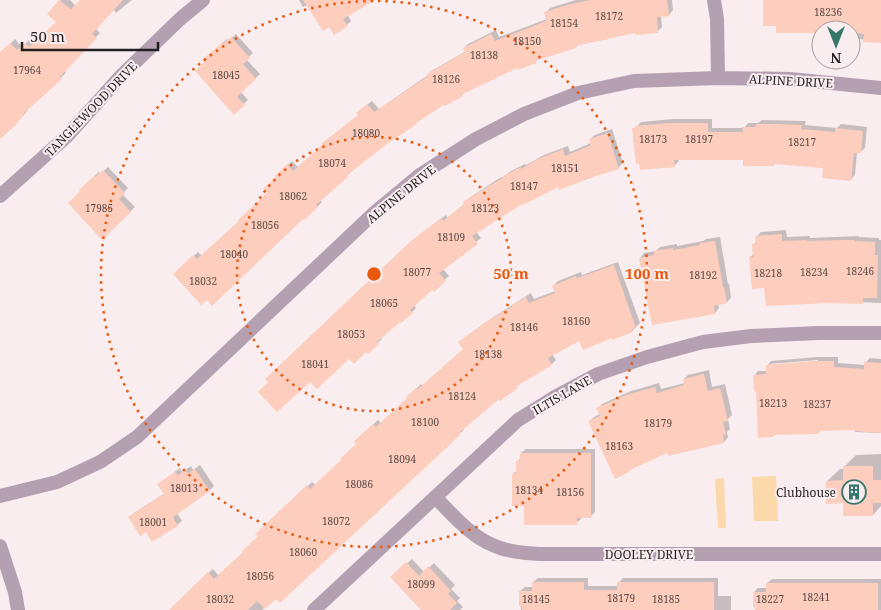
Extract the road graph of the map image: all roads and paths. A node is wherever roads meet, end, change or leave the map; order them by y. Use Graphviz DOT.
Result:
graph roads {
  1 [pos="203,0"];
  2 [pos="714,0"];
  3 [pos="718,78"];
  4 [pos="881,88"];
  5 [pos="0,196"];
  6 [pos="881,333"];
  7 [pos="0,496"];
  8 [pos="435,497"];
  9 [pos="0,546"];
  10 [pos="881,554"];
  11 [pos="18,610"];
  12 [pos="314,610"];
  1 -- 5 [label="street, TANGLEWOOD DRIVE"];
  2 -- 3 [label="street"];
  3 -- 4 [label="street, ALPINE DRIVE"];
  3 -- 7 [label="street, ALPINE DRIVE"];
  6 -- 8 [label="street, ILTIS LANE"];
  8 -- 10 [label="street, DOOLEY DRIVE"];
  8 -- 12 [label="street, ILTIS LANE"];
  9 -- 11 [label="street"];
}
